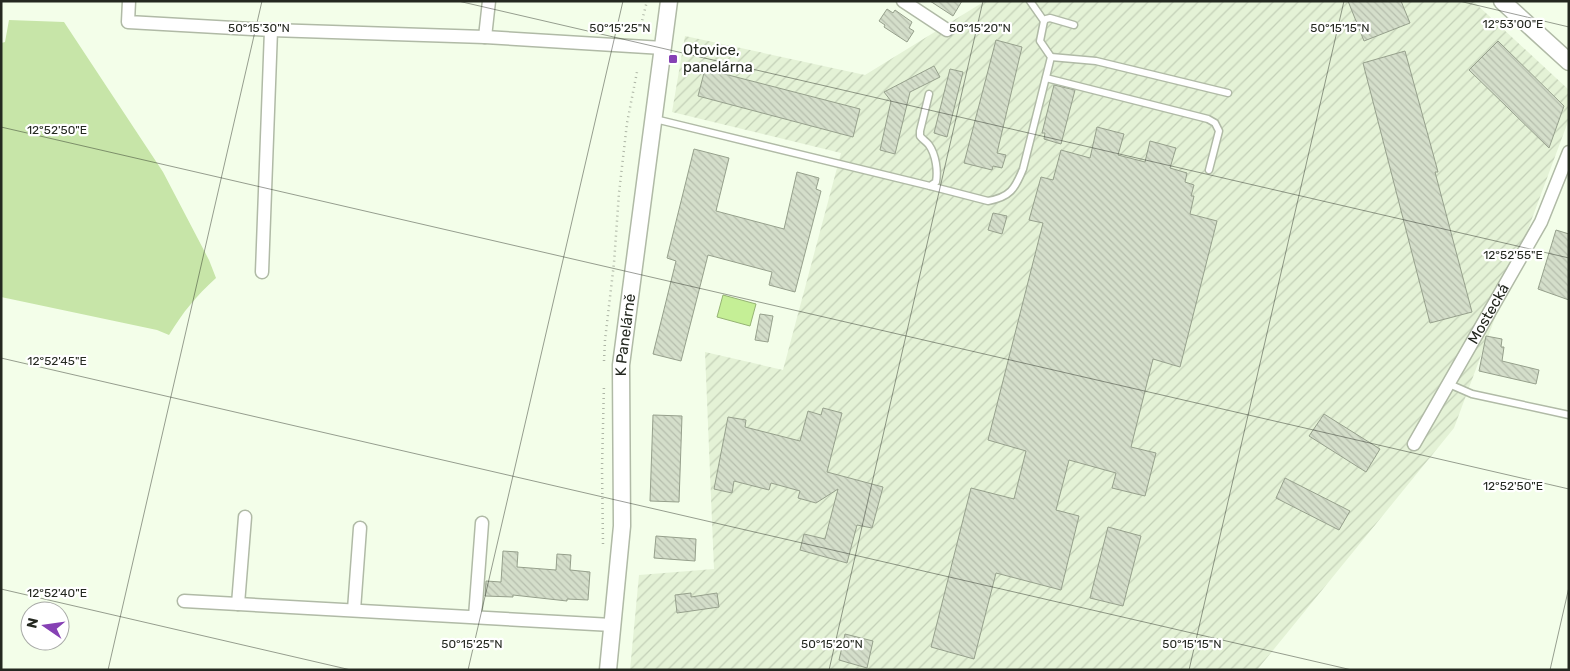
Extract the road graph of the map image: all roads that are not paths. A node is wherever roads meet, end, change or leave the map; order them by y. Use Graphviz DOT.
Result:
graph roads {
  1 [pos="129,1"];
  2 [pos="489,1"];
  3 [pos="669,1"];
  4 [pos="903,1"];
  5 [pos="1030,1"];
  6 [pos="1502,1"];
  7 [pos="1044,22"];
  8 [pos="1074,25"];
  9 [pos="271,30"];
  10 [pos="947,30"];
  11 [pos="485,37"];
  12 [pos="663,48"];
  13 [pos="1051,57"];
  14 [pos="1569,62"];
  15 [pos="1046,78"];
  16 [pos="1228,93"];
  17 [pos="929,94"];
  18 [pos="654,119"];
  19 [pos="1569,152"];
  20 [pos="1208,170"];
  21 [pos="930,186"];
  22 [pos="262,272"];
  23 [pos="1450,384"];
  24 [pos="1569,415"];
  25 [pos="1414,444"];
  26 [pos="245,516"];
  27 [pos="482,523"];
  28 [pos="360,528"];
  29 [pos="184,601"];
  30 [pos="238,604"];
  31 [pos="354,610"];
  32 [pos="475,617"];
  33 [pos="612,625"];
  34 [pos="608,670"];
  1 -- 9 [label="street"];
  2 -- 11 [label="street"];
  3 -- 12 [label="street, K Panelárně"];
  4 -- 10 [label="street"];
  5 -- 7 [label="lane"];
  6 -- 14 [label="street"];
  7 -- 8 [label="lane"];
  7 -- 13 [label="lane"];
  9 -- 11 [label="street"];
  9 -- 22 [label="street"];
  11 -- 12 [label="street"];
  12 -- 18 [label="street, K Panelárně"];
  13 -- 15 [label="lane"];
  13 -- 16 [label="lane"];
  15 -- 20 [label="lane"];
  15 -- 21 [label="lane"];
  17 -- 21 [label="lane"];
  18 -- 21 [label="lane"];
  18 -- 33 [label="street, K Panelárně"];
  19 -- 23 [label="street, Mostecká"];
  23 -- 24 [label="lane"];
  23 -- 25 [label="street, Mostecká"];
  26 -- 30 [label="street"];
  27 -- 32 [label="street"];
  28 -- 31 [label="street"];
  29 -- 30 [label="street"];
  30 -- 31 [label="street"];
  31 -- 32 [label="street"];
  32 -- 33 [label="street"];
  33 -- 34 [label="street, K Panelárně"];
}
